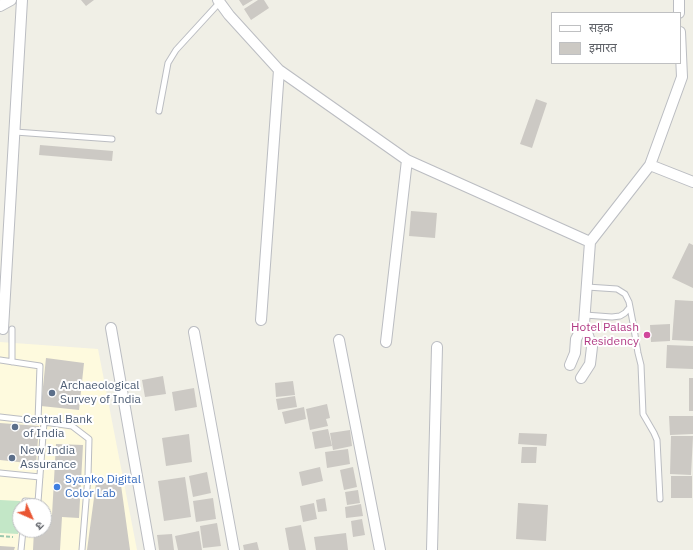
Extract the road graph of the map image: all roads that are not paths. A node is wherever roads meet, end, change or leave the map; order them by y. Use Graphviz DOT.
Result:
graph roads {
  1 [pos="11,0"];
  2 [pos="22,0"];
  3 [pos="679,0"];
  4 [pos="219,1"];
  5 [pos="0,6"];
  6 [pos="679,12"];
  7 [pos="681,54"];
  8 [pos="279,70"];
  9 [pos="159,111"];
  10 [pos="15,132"];
  11 [pos="112,139"];
  12 [pos="407,160"];
  13 [pos="650,165"];
  14 [pos="693,182"];
  15 [pos="590,242"];
  16 [pos="587,287"];
  17 [pos="630,307"];
  18 [pos="261,320"];
  19 [pos="584,320"];
  20 [pos="111,328"];
  21 [pos="7,329"];
  22 [pos="194,332"];
  23 [pos="340,340"];
  24 [pos="386,342"];
  25 [pos="437,347"];
  26 [pos="0,360"];
  27 [pos="12,362"];
  28 [pos="570,365"];
  29 [pos="581,378"];
  30 [pos="0,417"];
  31 [pos="38,421"];
  32 [pos="44,422"];
  33 [pos="0,473"];
  34 [pos="40,477"];
  35 [pos="38,498"];
  36 [pos="660,499"];
  37 [pos="22,538"];
  38 [pos="21,550"];
  39 [pos="82,550"];
  40 [pos="150,550"];
  41 [pos="234,550"];
  42 [pos="380,550"];
  43 [pos="432,550"];
  1 -- 5 [label="street"];
  2 -- 10 [label="street"];
  3 -- 6 [label="street"];
  4 -- 8 [label="street"];
  4 -- 9 [label="lane"];
  7 -- 13 [label="street"];
  8 -- 12 [label="street"];
  8 -- 18 [label="street"];
  10 -- 11 [label="lane"];
  10 -- 21 [label="street"];
  12 -- 15 [label="street"];
  12 -- 24 [label="street"];
  13 -- 14 [label="street"];
  13 -- 15 [label="street"];
  15 -- 16 [label="street"];
  16 -- 17 [label="lane"];
  16 -- 19 [label="street"];
  17 -- 19 [label="lane"];
  17 -- 36 [label="lane"];
  19 -- 28 [label="street"];
  19 -- 29 [label="street"];
  20 -- 40 [label="street"];
  21 -- 27 [label="lane"];
  22 -- 41 [label="street"];
  23 -- 42 [label="street"];
  25 -- 43 [label="street"];
  26 -- 27 [label="lane"];
  27 -- 31 [label="lane"];
  30 -- 31 [label="lane"];
  31 -- 32 [label="lane"];
  32 -- 34 [label="lane"];
  32 -- 39 [label="lane"];
  33 -- 34 [label="lane"];
  34 -- 35 [label="lane"];
  37 -- 38 [label="lane"];
}
